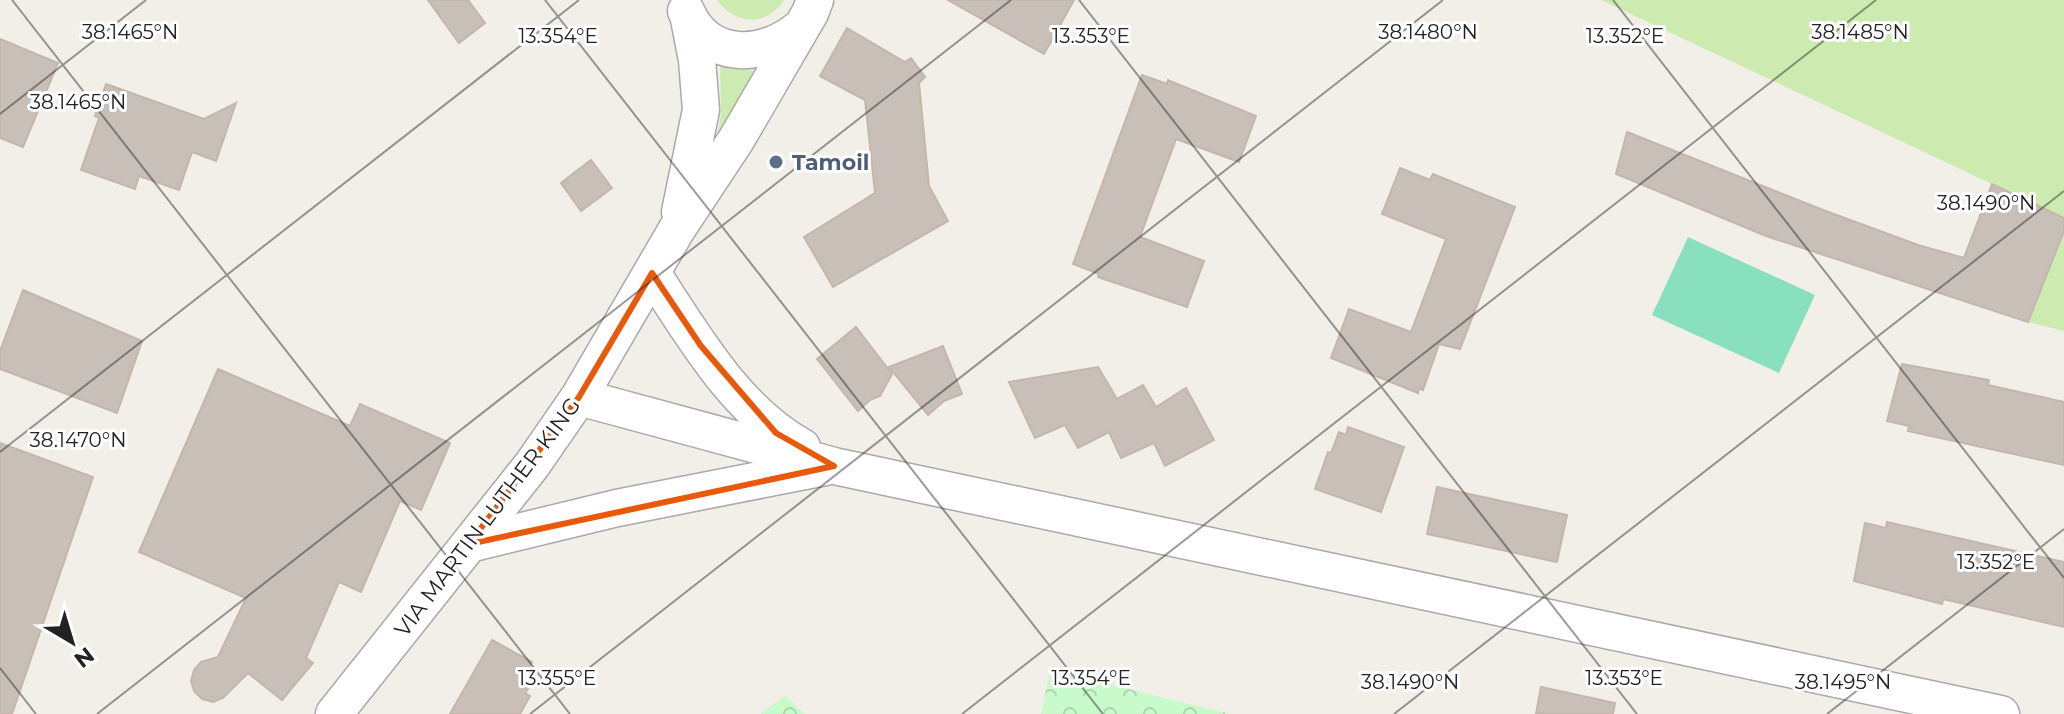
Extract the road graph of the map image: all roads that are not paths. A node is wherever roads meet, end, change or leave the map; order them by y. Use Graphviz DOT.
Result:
graph roads {
  1 [pos="685,9"];
  2 [pos="808,13"];
  3 [pos="677,229"];
  4 [pos="652,273"];
  5 [pos="579,397"];
  6 [pos="834,466"];
  7 [pos="469,544"];
  8 [pos="334,714"];
  9 [pos="2001,714"];
  1 -- 2 [label="street"];
  1 -- 3 [label="street"];
  2 -- 3 [label="street"];
  3 -- 4 [label="street, VIA MARTIN LUTHER KING"];
  4 -- 5 [label="street, VIA MARTIN LUTHER KING"];
  4 -- 6 [label="street"];
  5 -- 6 [label="street"];
  5 -- 7 [label="street, VIA MARTIN LUTHER KING"];
  6 -- 7 [label="street"];
  6 -- 9 [label="street"];
  7 -- 8 [label="street, VIA MARTIN LUTHER KING"];
}
